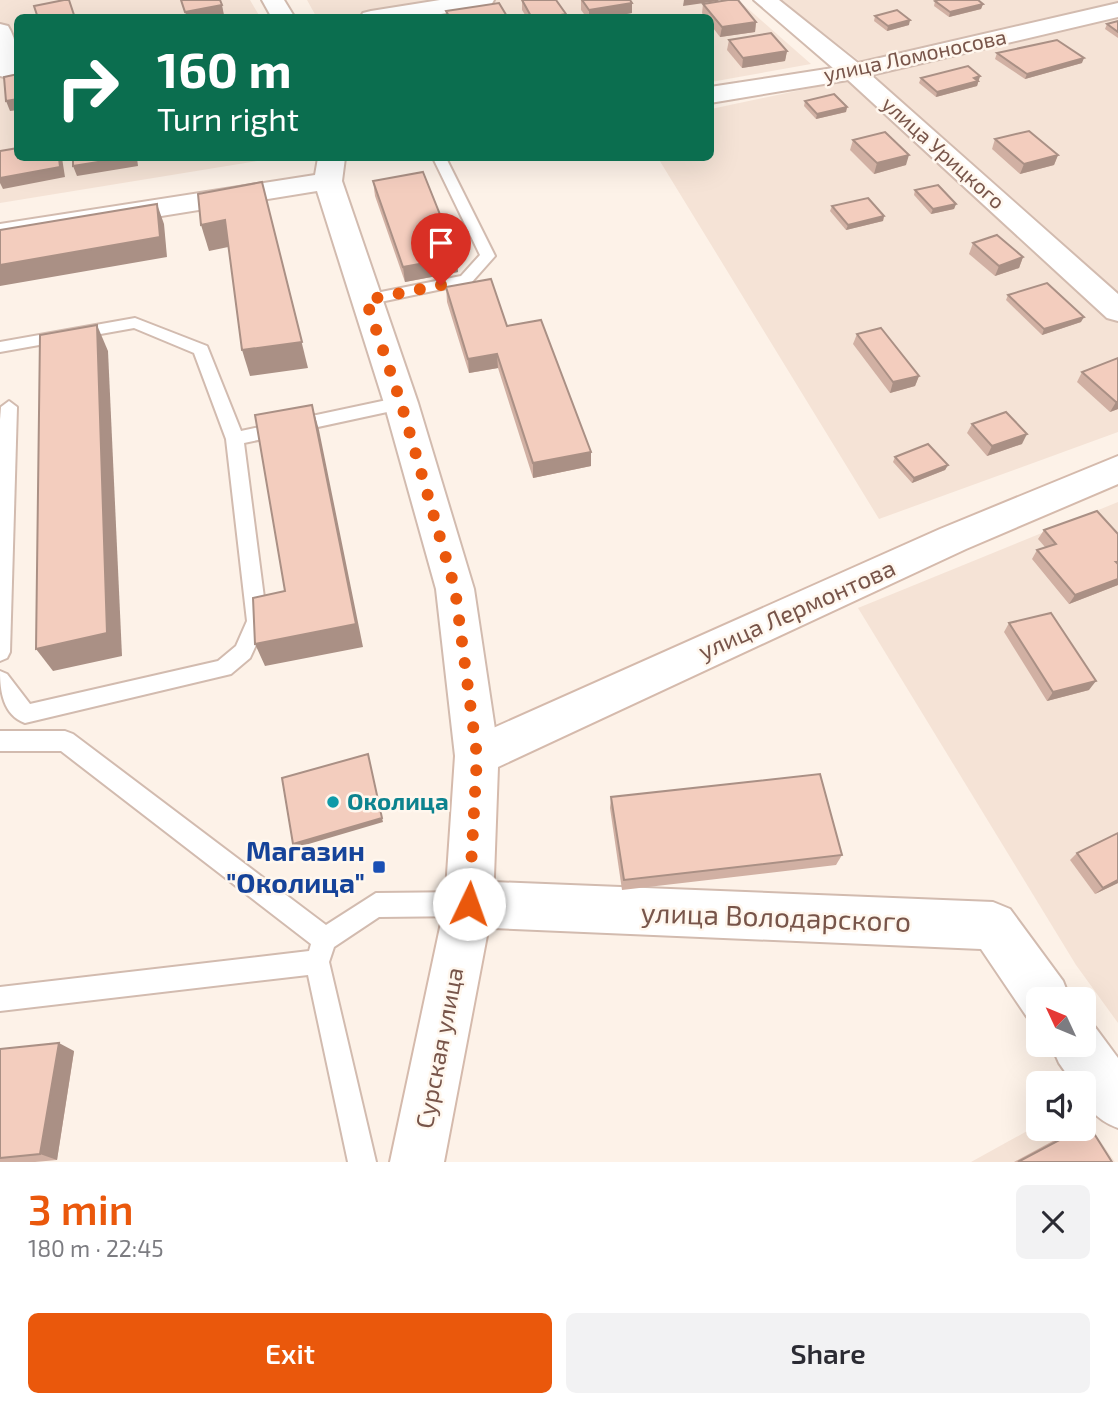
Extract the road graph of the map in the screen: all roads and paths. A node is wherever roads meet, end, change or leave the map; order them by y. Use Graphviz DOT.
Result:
graph roads {
  1 [pos="483,0"];
  2 [pos="765,0"];
  3 [pos="1118,10"];
  4 [pos="396,14"];
  5 [pos="0,31"];
  6 [pos="8,71"];
  7 [pos="853,72"];
  8 [pos="714,94"];
  9 [pos="440,161"];
  10 [pos="334,164"];
  11 [pos="0,233"];
  12 [pos="366,300"];
  13 [pos="1118,310"];
  14 [pos="0,348"];
  15 [pos="401,403"];
  16 [pos="9,407"];
  17 [pos="235,439"];
  18 [pos="1118,469"];
  19 [pos="0,652"];
  20 [pos="0,680"];
  21 [pos="0,741"];
  22 [pos="477,756"];
  23 [pos="469,904"];
  24 [pos="321,950"];
  25 [pos="1036,987"];
  26 [pos="0,999"];
  27 [pos="1086,1057"];
  28 [pos="1118,1102"];
  29 [pos="362,1162"];
  30 [pos="417,1162"];
  1 -- 4 [label="street"];
  2 -- 7 [label="street, улица Урицкого"];
  3 -- 7 [label="street, улица Ломоносова"];
  5 -- 6 [label="street"];
  7 -- 8 [label="street, улица Ломоносова"];
  7 -- 13 [label="street, улица Урицкого"];
  9 -- 12 [label="lane"];
  10 -- 11 [label="street"];
  10 -- 12 [label="street, Сурская улица"];
  12 -- 15 [label="street, Сурская улица"];
  14 -- 17 [label="lane"];
  15 -- 17 [label="lane"];
  15 -- 22 [label="street, Сурская улица"];
  16 -- 19 [label="lane"];
  17 -- 20 [label="lane"];
  18 -- 22 [label="street, улица Лермонтова"];
  21 -- 24 [label="lane"];
  22 -- 23 [label="street, Сурская улица"];
  23 -- 24 [label="lane"];
  23 -- 25 [label="street, улица Володарского"];
  23 -- 30 [label="street, Сурская улица"];
  24 -- 26 [label="lane"];
  24 -- 29 [label="lane"];
  27 -- 28 [label="street"];
}
